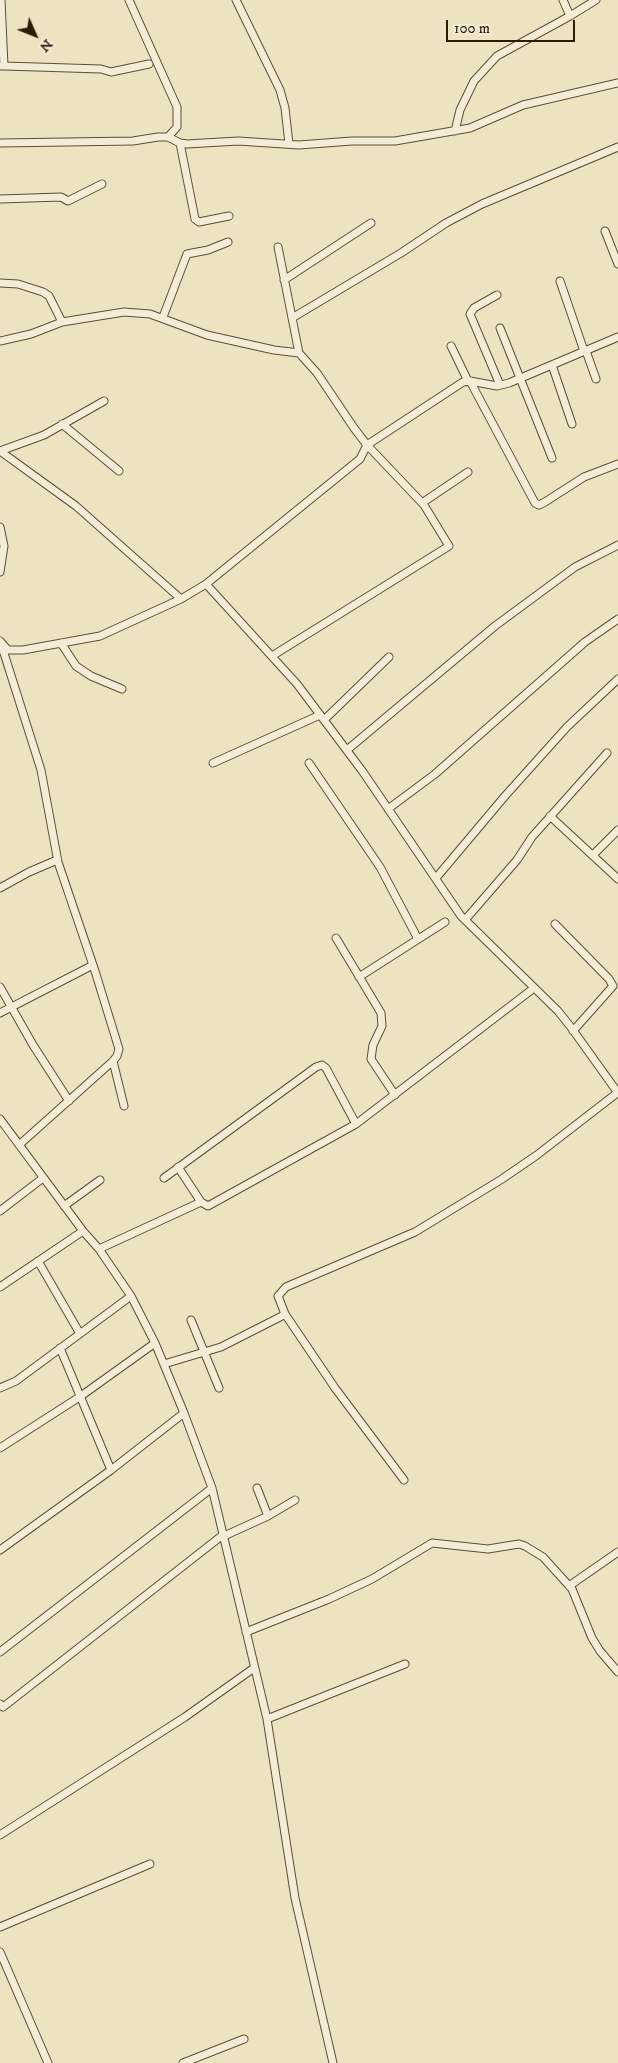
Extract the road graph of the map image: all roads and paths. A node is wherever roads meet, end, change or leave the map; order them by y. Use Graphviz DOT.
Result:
graph roads {
  1 [pos="1,0"];
  2 [pos="129,0"];
  3 [pos="236,0"];
  4 [pos="563,0"];
  5 [pos="596,0"];
  6 [pos="570,16"];
  7 [pos="149,64"];
  8 [pos="2,66"];
  9 [pos="618,83"];
  10 [pos="455,131"];
  11 [pos="168,137"];
  12 [pos="0,143"];
  13 [pos="180,143"];
  14 [pos="289,144"];
  15 [pos="618,147"];
  16 [pos="102,184"];
  17 [pos="0,199"];
  18 [pos="229,216"];
  19 [pos="371,223"];
  20 [pos="605,231"];
  21 [pos="228,242"];
  22 [pos="278,247"];
  23 [pos="618,264"];
  24 [pos="284,280"];
  25 [pos="560,280"];
  26 [pos="0,283"];
  27 [pos="497,295"];
  28 [pos="163,317"];
  29 [pos="292,318"];
  30 [pos="62,322"];
  31 [pos="500,328"];
  32 [pos="618,337"];
  33 [pos="0,341"];
  34 [pos="451,346"];
  35 [pos="585,351"];
  36 [pos="299,353"];
  37 [pos="552,365"];
  38 [pos="520,379"];
  39 [pos="596,379"];
  40 [pos="469,381"];
  41 [pos="500,385"];
  42 [pos="104,401"];
  43 [pos="62,424"];
  44 [pos="572,424"];
  45 [pos="367,445"];
  46 [pos="0,451"];
  47 [pos="552,458"];
  48 [pos="618,464"];
  49 [pos="119,471"];
  50 [pos="468,472"];
  51 [pos="422,503"];
  52 [pos="0,527"];
  53 [pos="618,545"];
  54 [pos="0,572"];
  55 [pos="206,584"];
  56 [pos="181,599"];
  57 [pos="618,619"];
  58 [pos="0,641"];
  59 [pos="61,643"];
  60 [pos="4,650"];
  61 [pos="272,656"];
  62 [pos="389,657"];
  63 [pos="618,679"];
  64 [pos="122,688"];
  65 [pos="322,717"];
  66 [pos="347,750"];
  67 [pos="607,753"];
  68 [pos="309,763"];
  69 [pos="213,764"];
  70 [pos="388,809"];
  71 [pos="550,816"];
  72 [pos="618,830"];
  73 [pos="592,855"];
  74 [pos="57,860"];
  75 [pos="436,878"];
  76 [pos="618,879"];
  77 [pos="0,888"];
  78 [pos="465,920"];
  79 [pos="446,922"];
  80 [pos="555,924"];
  81 [pos="336,938"];
  82 [pos="418,939"];
  83 [pos="93,965"];
  84 [pos="359,977"];
  85 [pos="0,987"];
  86 [pos="534,988"];
  87 [pos="10,1006"];
  88 [pos="0,1013"];
  89 [pos="573,1031"];
  90 [pos="113,1061"];
  91 [pos="618,1093"];
  92 [pos="395,1095"];
  93 [pos="69,1100"];
  94 [pos="124,1106"];
  95 [pos="0,1118"];
  96 [pos="356,1124"];
  97 [pos="19,1146"];
  98 [pos="178,1167"];
  99 [pos="43,1178"];
  100 [pos="164,1178"];
  101 [pos="100,1180"];
  102 [pos="201,1202"];
  103 [pos="64,1206"];
  104 [pos="0,1211"];
  105 [pos="82,1231"];
  106 [pos="99,1249"];
  107 [pos="38,1261"];
  108 [pos="0,1287"];
  109 [pos="130,1296"];
  110 [pos="285,1314"];
  111 [pos="191,1320"];
  112 [pos="79,1332"];
  113 [pos="155,1343"];
  114 [pos="60,1348"];
  115 [pos="205,1352"];
  116 [pos="164,1364"];
  117 [pos="0,1388"];
  118 [pos="220,1388"];
  119 [pos="81,1396"];
  120 [pos="184,1413"];
  121 [pos="0,1448"];
  122 [pos="111,1470"];
  123 [pos="404,1480"];
  124 [pos="212,1488"];
  125 [pos="258,1488"];
  126 [pos="295,1500"];
  127 [pos="268,1516"];
  128 [pos="224,1535"];
  129 [pos="0,1550"];
  130 [pos="618,1552"];
  131 [pos="569,1586"];
  132 [pos="246,1632"];
  133 [pos="0,1652"];
  134 [pos="405,1664"];
  135 [pos="254,1668"];
  136 [pos="618,1672"];
  137 [pos="0,1704"];
  138 [pos="266,1719"];
  139 [pos="0,1836"];
  140 [pos="150,1864"];
  141 [pos="0,1927"];
  142 [pos="0,1952"];
  143 [pos="244,2039"];
  144 [pos="48,2063"];
  145 [pos="183,2063"];
  146 [pos="333,2063"];
  1 -- 8 [label="street"];
  2 -- 11 [label="street"];
  3 -- 14 [label="street"];
  4 -- 6 [label="street"];
  5 -- 6 [label="street"];
  6 -- 10 [label="street"];
  7 -- 8 [label="street"];
  9 -- 10 [label="street"];
  10 -- 14 [label="street"];
  11 -- 12 [label="street"];
  11 -- 13 [label="street"];
  13 -- 14 [label="street"];
  13 -- 18 [label="street"];
  15 -- 29 [label="street"];
  16 -- 17 [label="street"];
  19 -- 24 [label="street"];
  20 -- 23 [label="street"];
  21 -- 28 [label="street"];
  22 -- 24 [label="street"];
  24 -- 29 [label="street"];
  25 -- 35 [label="street"];
  26 -- 30 [label="street"];
  27 -- 41 [label="street"];
  28 -- 30 [label="street"];
  28 -- 36 [label="street"];
  29 -- 36 [label="street"];
  30 -- 33 [label="street"];
  31 -- 38 [label="street"];
  32 -- 35 [label="street"];
  34 -- 40 [label="street"];
  35 -- 37 [label="street"];
  35 -- 39 [label="street"];
  36 -- 45 [label="street"];
  37 -- 38 [label="street"];
  37 -- 44 [label="street"];
  38 -- 41 [label="street"];
  38 -- 47 [label="street"];
  40 -- 41 [label="street"];
  40 -- 45 [label="street"];
  40 -- 48 [label="street"];
  42 -- 43 [label="street"];
  43 -- 46 [label="street"];
  43 -- 49 [label="street"];
  45 -- 51 [label="street"];
  45 -- 55 [label="street"];
  46 -- 56 [label="street"];
  50 -- 51 [label="street"];
  51 -- 61 [label="street"];
  52 -- 54 [label="street"];
  53 -- 66 [label="street"];
  55 -- 56 [label="street"];
  55 -- 61 [label="street"];
  56 -- 59 [label="street"];
  57 -- 70 [label="street"];
  58 -- 60 [label="street"];
  59 -- 60 [label="street"];
  59 -- 64 [label="street"];
  60 -- 74 [label="street"];
  61 -- 65 [label="street"];
  62 -- 65 [label="street"];
  63 -- 75 [label="street"];
  65 -- 66 [label="street"];
  65 -- 69 [label="street"];
  66 -- 70 [label="street"];
  67 -- 71 [label="street"];
  68 -- 82 [label="street"];
  70 -- 75 [label="street"];
  71 -- 73 [label="street"];
  71 -- 78 [label="street"];
  72 -- 73 [label="street"];
  73 -- 76 [label="street"];
  74 -- 77 [label="street"];
  74 -- 83 [label="street"];
  75 -- 78 [label="street"];
  78 -- 86 [label="street"];
  79 -- 82 [label="street"];
  80 -- 89 [label="street"];
  81 -- 84 [label="street"];
  82 -- 84 [label="street"];
  83 -- 87 [label="street"];
  83 -- 90 [label="street"];
  84 -- 92 [label="street"];
  85 -- 87 [label="street"];
  86 -- 89 [label="street"];
  86 -- 92 [label="street"];
  87 -- 88 [label="street"];
  87 -- 93 [label="street"];
  89 -- 91 [label="street"];
  90 -- 93 [label="street"];
  90 -- 94 [label="street"];
  91 -- 110 [label="street"];
  92 -- 96 [label="street"];
  93 -- 97 [label="street"];
  95 -- 97 [label="street"];
  96 -- 98 [label="street"];
  96 -- 102 [label="street"];
  97 -- 99 [label="street"];
  98 -- 100 [label="street"];
  98 -- 102 [label="street"];
  99 -- 103 [label="street"];
  99 -- 104 [label="street"];
  101 -- 103 [label="street"];
  102 -- 106 [label="street"];
  103 -- 105 [label="street"];
  105 -- 106 [label="street"];
  105 -- 107 [label="street"];
  106 -- 109 [label="street"];
  107 -- 108 [label="street"];
  107 -- 112 [label="street"];
  109 -- 112 [label="street"];
  109 -- 113 [label="street"];
  110 -- 115 [label="street"];
  110 -- 123 [label="street"];
  111 -- 115 [label="street"];
  112 -- 114 [label="street"];
  113 -- 116 [label="street"];
  113 -- 119 [label="street"];
  114 -- 117 [label="street"];
  114 -- 119 [label="street"];
  115 -- 116 [label="street"];
  115 -- 118 [label="street"];
  116 -- 120 [label="street"];
  119 -- 121 [label="street"];
  119 -- 122 [label="street"];
  120 -- 122 [label="street"];
  120 -- 124 [label="street"];
  122 -- 129 [label="street"];
  124 -- 128 [label="street"];
  124 -- 133 [label="street"];
  125 -- 127 [label="street"];
  126 -- 127 [label="street"];
  127 -- 128 [label="street"];
  128 -- 132 [label="street"];
  128 -- 137 [label="street"];
  130 -- 131 [label="street"];
  131 -- 132 [label="street"];
  131 -- 136 [label="street"];
  132 -- 135 [label="street"];
  134 -- 138 [label="street"];
  135 -- 138 [label="street"];
  135 -- 139 [label="street"];
  138 -- 146 [label="street"];
  140 -- 141 [label="street"];
  142 -- 144 [label="street"];
  143 -- 145 [label="street"];
}
